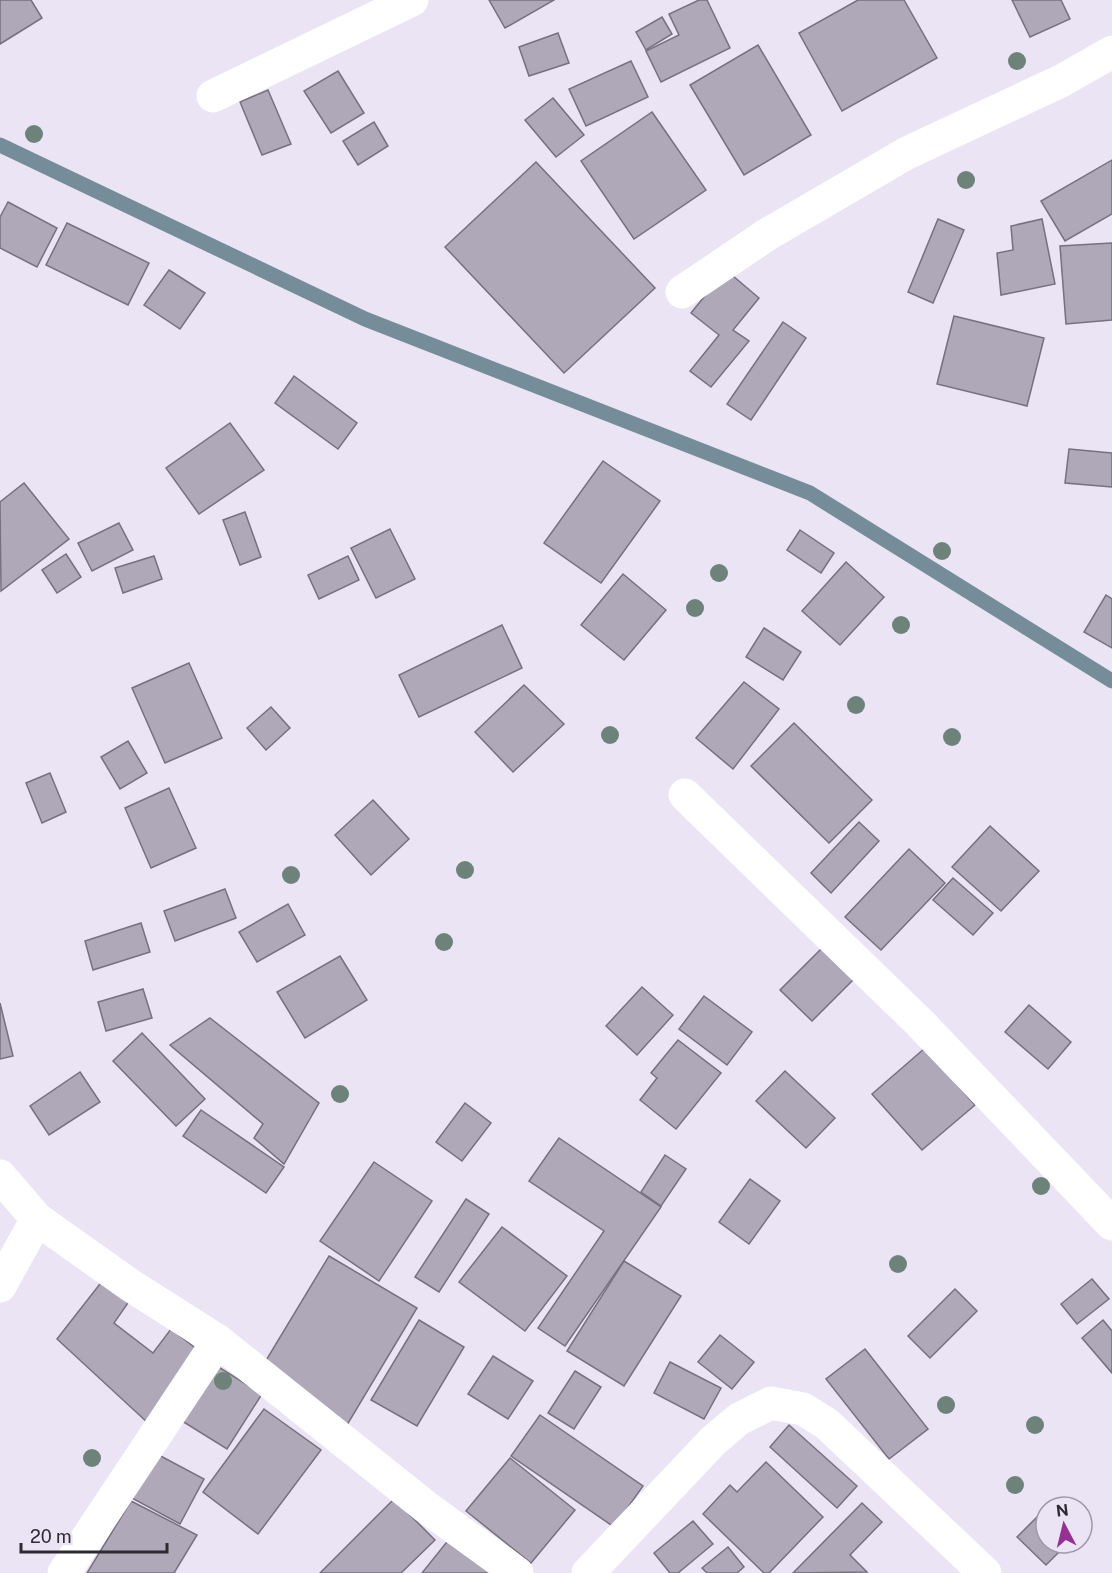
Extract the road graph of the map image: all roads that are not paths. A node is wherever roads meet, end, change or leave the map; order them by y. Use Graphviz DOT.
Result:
graph roads {
  1 [pos="412,0"];
  2 [pos="1112,52"];
  3 [pos="213,96"];
  4 [pos="682,292"];
  5 [pos="685,795"];
  6 [pos="0,1176"];
  7 [pos="37,1219"];
  8 [pos="1112,1224"];
  9 [pos="0,1286"];
  10 [pos="218,1341"];
  11 [pos="64,1573"];
  12 [pos="517,1573"];
  13 [pos="588,1573"];
  14 [pos="985,1573"];
  1 -- 3 [label="street"];
  2 -- 4 [label="street"];
  5 -- 8 [label="street"];
  6 -- 7 [label="street"];
  7 -- 9 [label="street"];
  7 -- 10 [label="street"];
  10 -- 11 [label="street"];
  10 -- 12 [label="street"];
  13 -- 14 [label="street"];
}
